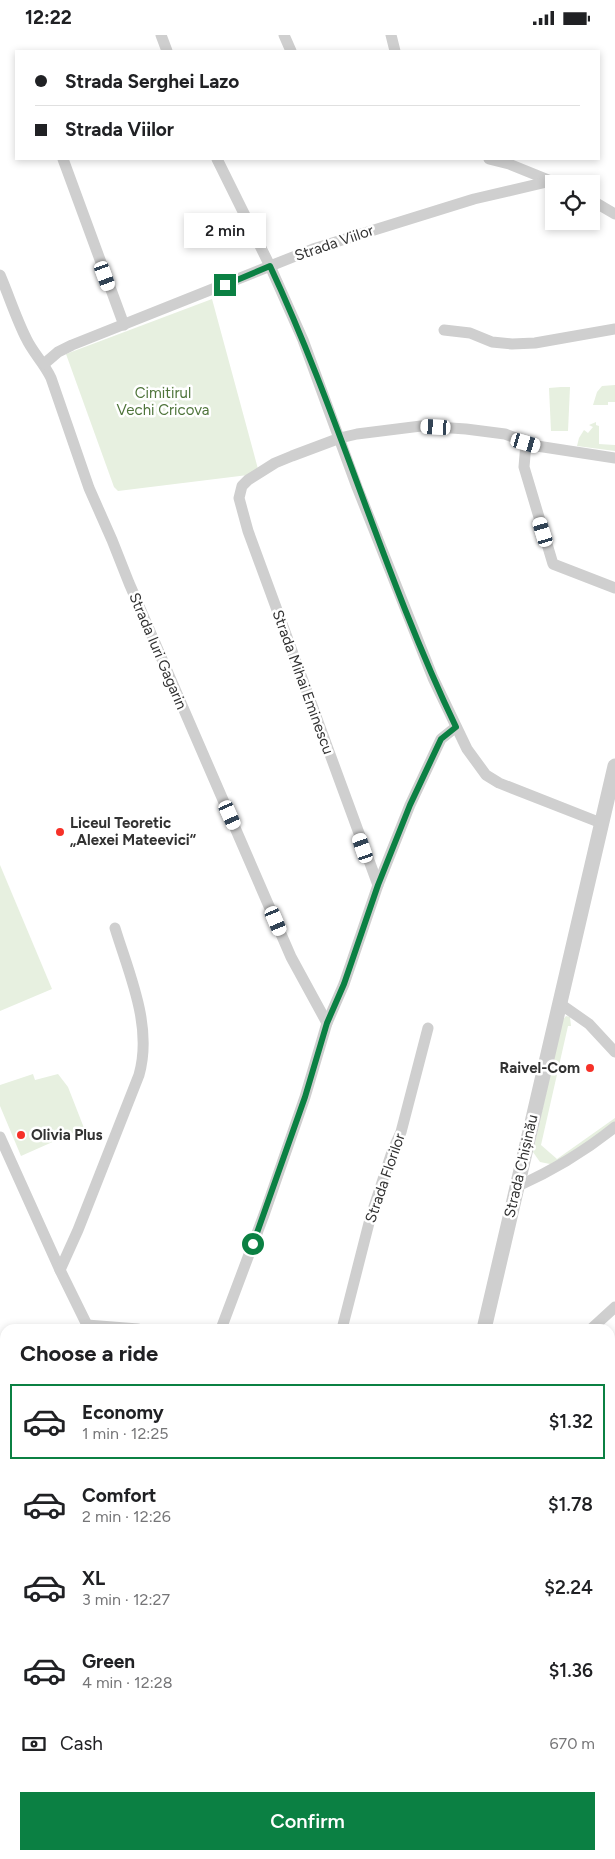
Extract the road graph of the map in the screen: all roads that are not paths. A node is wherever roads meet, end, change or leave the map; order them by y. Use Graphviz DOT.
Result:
graph roads {
  1 [pos="160,35"];
  2 [pos="284,35"];
  3 [pos="391,35"];
  4 [pos="168,50"];
  5 [pos="291,50"];
  6 [pos="395,50"];
  7 [pos="63,160"];
  8 [pos="217,160"];
  9 [pos="494,160"];
  10 [pos="545,179"];
  11 [pos="545,184"];
  12 [pos="600,205"];
  13 [pos="615,214"];
  14 [pos="270,266"];
  15 [pos="0,275"];
  16 [pos="124,325"];
  17 [pos="615,329"];
  18 [pos="444,331"];
  19 [pos="44,363"];
  20 [pos="340,438"];
  21 [pos="526,443"];
  22 [pos="615,458"];
  23 [pos="615,588"];
  24 [pos="456,727"];
  25 [pos="615,766"];
  26 [pos="601,823"];
  27 [pos="378,885"];
  28 [pos="114,928"];
  29 [pos="559,1003"];
  30 [pos="327,1023"];
  31 [pos="428,1029"];
  32 [pos="615,1052"];
  33 [pos="615,1127"];
  34 [pos="0,1137"];
  35 [pos="3,1151"];
  36 [pos="516,1187"];
  37 [pos="60,1270"];
  38 [pos="615,1307"];
  39 [pos="87,1324"];
  40 [pos="223,1324"];
  41 [pos="343,1324"];
  42 [pos="485,1324"];
  43 [pos="596,1324"];
  1 -- 4 [label="street"];
  2 -- 5 [label="street"];
  3 -- 6 [label="street"];
  7 -- 16 [label="street"];
  8 -- 14 [label="street"];
  9 -- 10 [label="street"];
  11 -- 14 [label="street, Strada Viilor"];
  12 -- 13 [label="street"];
  14 -- 16 [label="street, Strada Viilor"];
  14 -- 20 [label="street"];
  15 -- 19 [label="street, Strada Iuri Gagarin"];
  16 -- 19 [label="street, Strada Viilor"];
  17 -- 18 [label="street"];
  19 -- 30 [label="street, Strada Iuri Gagarin"];
  20 -- 21 [label="street"];
  20 -- 24 [label="street"];
  20 -- 27 [label="street, Strada Mihai Eminescu"];
  21 -- 22 [label="street"];
  21 -- 23 [label="street"];
  24 -- 26 [label="street"];
  24 -- 27 [label="street"];
  25 -- 26 [label="street, Strada Chișinău"];
  26 -- 29 [label="street, Strada Chișinău"];
  27 -- 30 [label="street"];
  28 -- 37 [label="street"];
  29 -- 32 [label="street"];
  29 -- 36 [label="street, Strada Chișinău"];
  30 -- 40 [label="street"];
  31 -- 41 [label="street, Strada Florilor"];
  33 -- 36 [label="street"];
  34 -- 35 [label="street"];
  35 -- 37 [label="street"];
  36 -- 42 [label="street, Strada Chișinău"];
  37 -- 39 [label="street"];
  38 -- 43 [label="street"];
}
